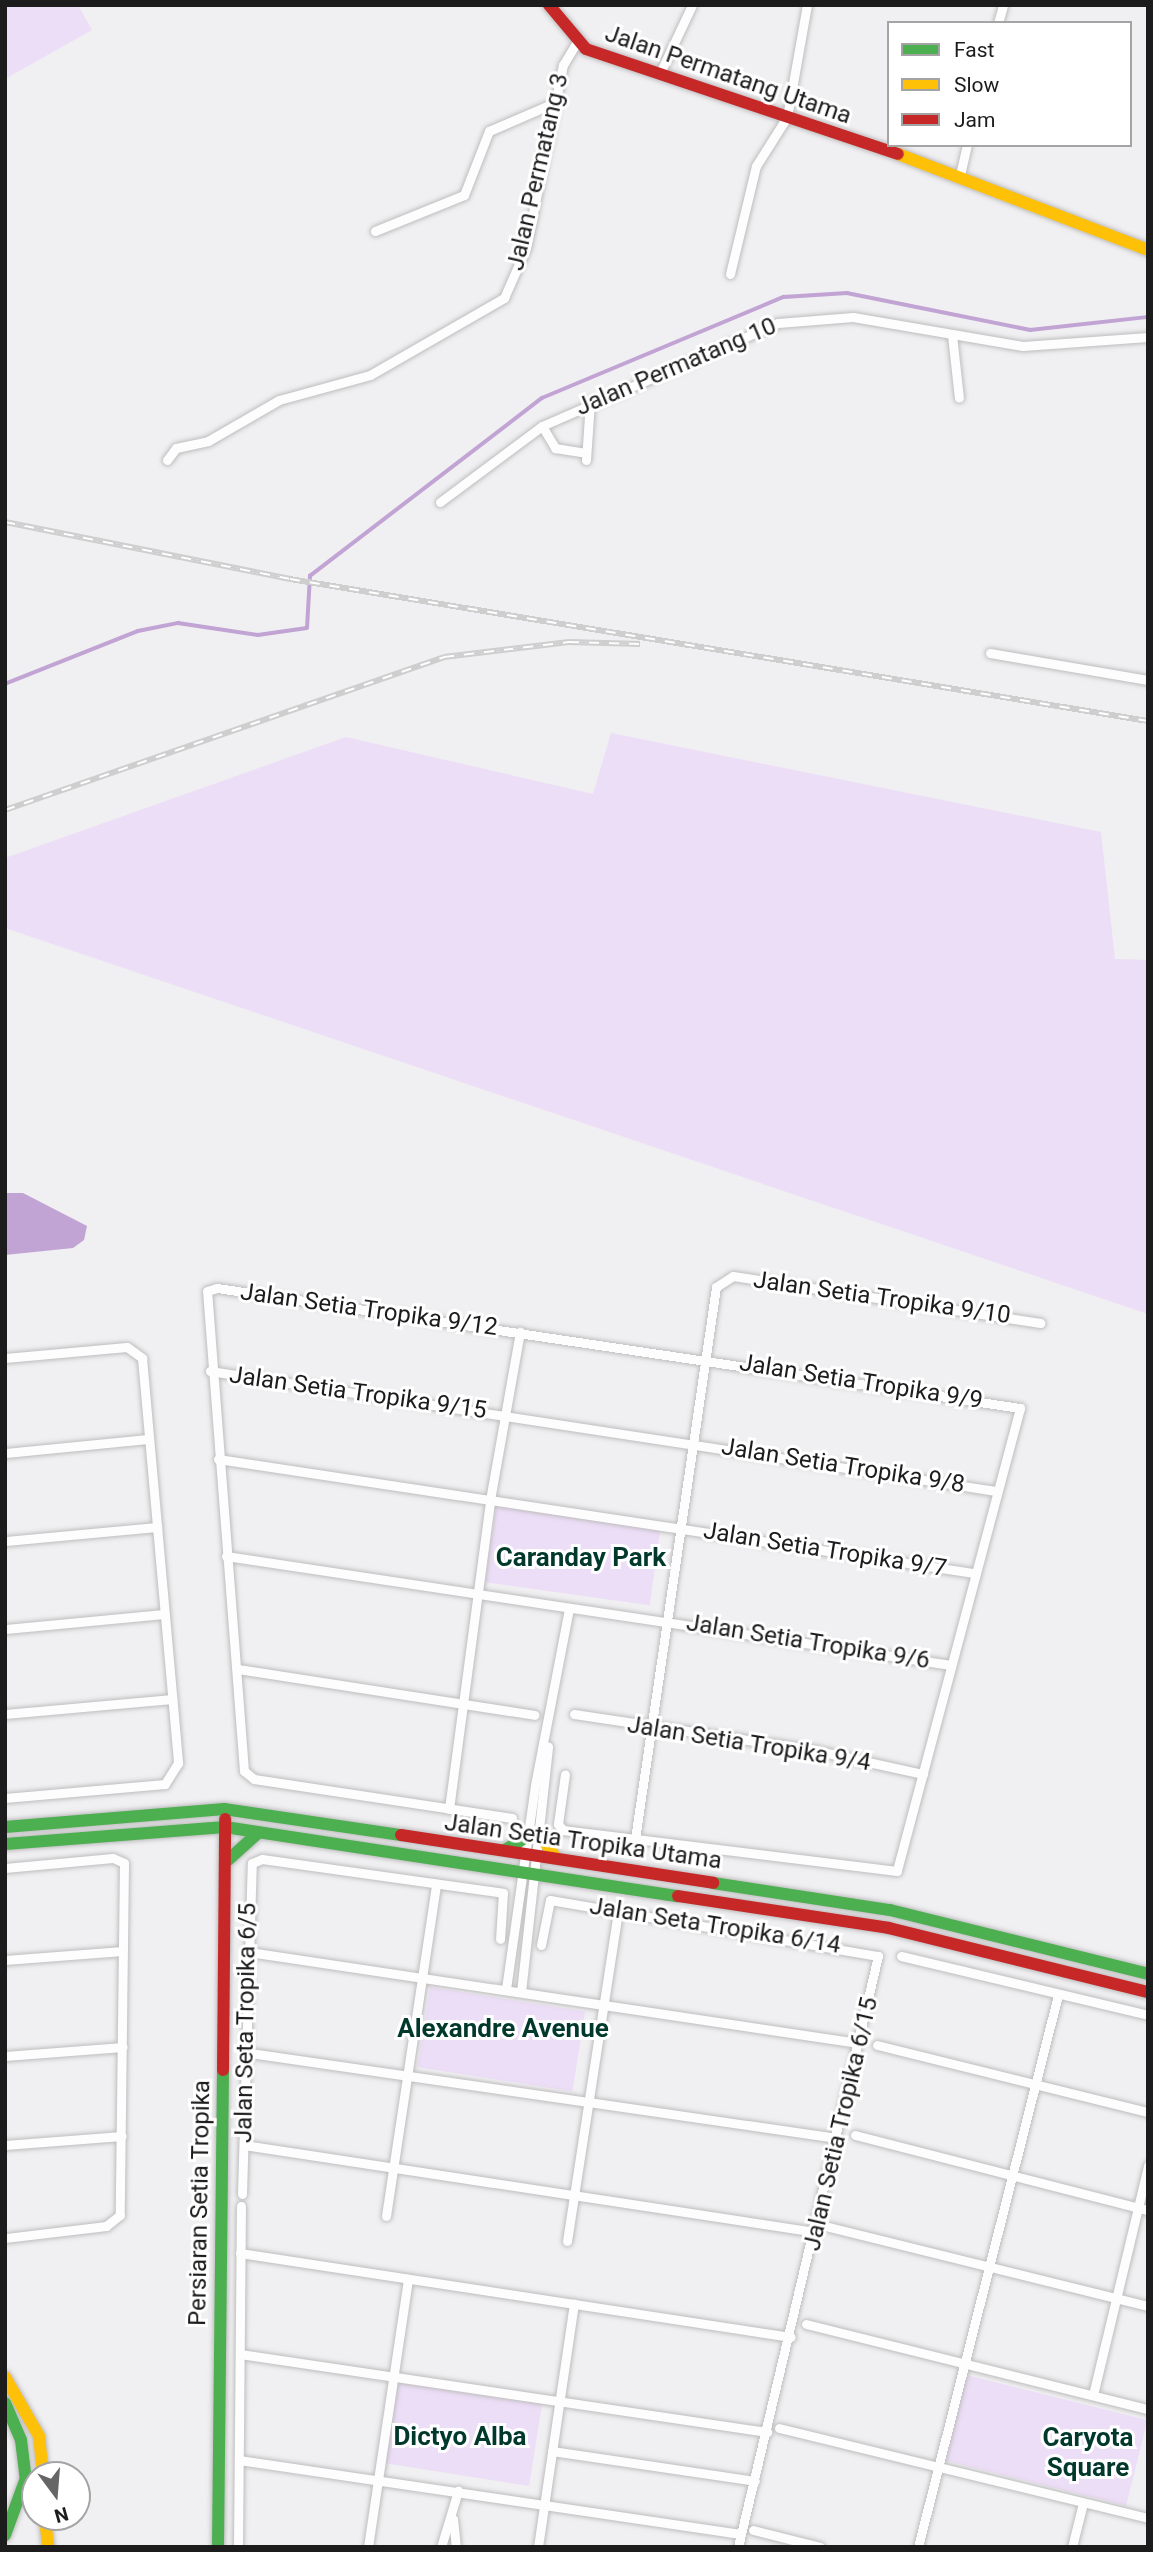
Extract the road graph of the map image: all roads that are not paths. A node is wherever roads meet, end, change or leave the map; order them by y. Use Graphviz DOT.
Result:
graph roads {
  1 [pos="549,5"];
  2 [pos="692,5"];
  3 [pos="807,5"];
  4 [pos="576,43"];
  5 [pos="660,73"];
  6 [pos="554,103"];
  7 [pos="786,117"];
  8 [pos="967,147"];
  9 [pos="960,175"];
  10 [pos="375,231"];
  11 [pos="1148,250"];
  12 [pos="730,274"];
  13 [pos="952,335"];
  14 [pos="1148,337"];
  15 [pos="960,398"];
  16 [pos="590,401"];
  17 [pos="542,426"];
  18 [pos="167,460"];
  19 [pos="440,502"];
  20 [pos="990,653"];
  21 [pos="1148,680"];
  22 [pos="1041,1323"];
  23 [pos="520,1332"];
  24 [pos="5,1358"];
  25 [pos="703,1358"];
  26 [pos="210,1371"];
  27 [pos="505,1414"];
  28 [pos="148,1439"];
  29 [pos="691,1441"];
  30 [pos="5,1453"];
  31 [pos="218,1458"];
  32 [pos="996,1491"];
  33 [pos="490,1500"];
  34 [pos="157,1527"];
  35 [pos="677,1528"];
  36 [pos="5,1541"];
  37 [pos="226,1556"];
  38 [pos="974,1573"];
  39 [pos="480,1596"];
  40 [pos="569,1608"];
  41 [pos="164,1614"];
  42 [pos="664,1619"];
  43 [pos="5,1629"];
  44 [pos="951,1665"];
  45 [pos="238,1669"];
  46 [pos="172,1699"];
  47 [pos="464,1704"];
  48 [pos="5,1714"];
  49 [pos="574,1714"];
  50 [pos="534,1715"];
  51 [pos="651,1728"];
  52 [pos="548,1734"];
  53 [pos="565,1774"];
  54 [pos="923,1774"];
  55 [pos="5,1798"];
  56 [pos="224,1809"];
  57 [pos="449,1809"];
  58 [pos="512,1818"];
  59 [pos="530,1818"];
  60 [pos="543,1820"];
  61 [pos="5,1827"];
  62 [pos="225,1827"];
  63 [pos="261,1832"];
  64 [pos="527,1837"];
  65 [pos="542,1838"];
  66 [pos="635,1839"];
  67 [pos="5,1844"];
  68 [pos="502,1850"];
  69 [pos="526,1853"];
  70 [pos="541,1855"];
  71 [pos="557,1858"];
  72 [pos="228,1861"];
  73 [pos="5,1868"];
  74 [pos="525,1872"];
  75 [pos="538,1875"];
  76 [pos="436,1884"];
  77 [pos="618,1910"];
  78 [pos="518,1919"];
  79 [pos="532,1922"];
  80 [pos="500,1939"];
  81 [pos="541,1945"];
  82 [pos="123,1951"];
  83 [pos="249,1952"];
  84 [pos="901,1956"];
  85 [pos="878,1960"];
  86 [pos="5,1961"];
  87 [pos="1148,1974"];
  88 [pos="422,1977"];
  89 [pos="506,1989"];
  90 [pos="521,1992"];
  91 [pos="1148,1992"];
  92 [pos="1058,1995"];
  93 [pos="602,2004"];
  94 [pos="1148,2015"];
  95 [pos="858,2043"];
  96 [pos="877,2045"];
  97 [pos="123,2047"];
  98 [pos="250,2053"];
  99 [pos="5,2056"];
  100 [pos="407,2077"];
  101 [pos="1032,2083"];
  102 [pos="588,2101"];
  103 [pos="1148,2112"];
  104 [pos="855,2135"];
  105 [pos="122,2136"];
  106 [pos="837,2138"];
  107 [pos="5,2145"];
  108 [pos="244,2145"];
  109 [pos="1148,2166"];
  110 [pos="393,2169"];
  111 [pos="1009,2175"];
  112 [pos="242,2194"];
  113 [pos="574,2194"];
  114 [pos="241,2206"];
  115 [pos="1143,2209"];
  116 [pos="386,2216"];
  117 [pos="830,2227"];
  118 [pos="816,2232"];
  119 [pos="5,2238"];
  120 [pos="567,2241"];
  121 [pos="240,2253"];
  122 [pos="986,2266"];
  123 [pos="406,2278"];
  124 [pos="1116,2298"];
  125 [pos="574,2304"];
  126 [pos="1148,2306"];
  127 [pos="806,2324"];
  128 [pos="791,2337"];
  129 [pos="240,2354"];
  130 [pos="962,2364"];
  131 [pos="5,2377"];
  132 [pos="394,2377"];
  133 [pos="1093,2395"];
  134 [pos="559,2400"];
  135 [pos="5,2403"];
  136 [pos="1148,2409"];
  137 [pos="779,2428"];
  138 [pos="767,2432"];
  139 [pos="552,2451"];
  140 [pos="239,2460"];
  141 [pos="42,2461"];
  142 [pos="937,2466"];
  143 [pos="378,2480"];
  144 [pos="755,2482"];
  145 [pos="458,2491"];
  146 [pos="1083,2503"];
  147 [pos="545,2504"];
  148 [pos="1148,2518"];
  149 [pos="453,2519"];
  150 [pos="753,2530"];
  151 [pos="741,2534"];
  152 [pos="5,2535"];
  153 [pos="237,2544"];
  154 [pos="218,2547"];
  155 [pos="368,2547"];
  156 [pos="441,2547"];
  157 [pos="456,2547"];
  158 [pos="538,2547"];
  159 [pos="737,2547"];
  160 [pos="820,2547"];
  161 [pos="918,2547"];
  162 [pos="1072,2547"];
  1 -- 4 [label="main road, Jalan Permatang Utama"];
  2 -- 5 [label="street"];
  3 -- 7 [label="street"];
  4 -- 5 [label="main road, Jalan Permatang Utama"];
  4 -- 6 [label="street, Jalan Permatang 3"];
  5 -- 7 [label="main road, Jalan Permatang Utama"];
  6 -- 10 [label="street"];
  6 -- 18 [label="street, Jalan Permatang 3"];
  7 -- 9 [label="main road, Jalan Permatang Utama"];
  7 -- 12 [label="street"];
  8 -- 9 [label="street"];
  9 -- 11 [label="main road, Jalan Permatang Utama"];
  13 -- 14 [label="street, Jalan Permatang 10"];
  13 -- 15 [label="street"];
  13 -- 16 [label="street, Jalan Permatang 10"];
  16 -- 17 [label="street, Jalan Permatang 10"];
  16 -- 17 [label="street"];
  17 -- 19 [label="street, Jalan Permatang 10"];
  20 -- 21 [label="street"];
  22 -- 25 [label="street, Jalan Setia Tropika 9/10"];
  23 -- 25 [label="street, Jalan Setia Tropika 9/12"];
  23 -- 26 [label="street, Jalan Setia Tropika 9/12"];
  23 -- 27 [label="street"];
  24 -- 28 [label="street"];
  25 -- 29 [label="street"];
  25 -- 32 [label="street, Jalan Setia Tropika 9/9"];
  26 -- 27 [label="street, Jalan Setia Tropika 9/15"];
  26 -- 31 [label="street"];
  27 -- 29 [label="street, Jalan Setia Tropika 9/15"];
  27 -- 33 [label="street"];
  28 -- 30 [label="street"];
  28 -- 34 [label="street"];
  29 -- 32 [label="street, Jalan Setia Tropika 9/8"];
  29 -- 35 [label="street"];
  31 -- 33 [label="street, Jalan Setia Tropika 9/7"];
  31 -- 37 [label="street"];
  32 -- 38 [label="street"];
  33 -- 35 [label="street, Jalan Setia Tropika 9/7"];
  33 -- 39 [label="street"];
  34 -- 36 [label="street"];
  34 -- 41 [label="street"];
  35 -- 38 [label="street, Jalan Setia Tropika 9/7"];
  35 -- 42 [label="street"];
  37 -- 39 [label="street, Jalan Setia Tropika 9/6"];
  37 -- 45 [label="street"];
  38 -- 44 [label="street"];
  39 -- 40 [label="street, Jalan Setia Tropika 9/6"];
  39 -- 47 [label="street"];
  40 -- 42 [label="street, Jalan Setia Tropika 9/6"];
  40 -- 52 [label="street"];
  41 -- 43 [label="street"];
  41 -- 46 [label="street"];
  42 -- 44 [label="street, Jalan Setia Tropika 9/6"];
  42 -- 51 [label="street"];
  44 -- 54 [label="street"];
  45 -- 47 [label="street"];
  45 -- 57 [label="street"];
  46 -- 48 [label="street"];
  46 -- 55 [label="street"];
  47 -- 50 [label="street"];
  47 -- 57 [label="street"];
  49 -- 51 [label="street, Jalan Setia Tropika 9/4"];
  51 -- 54 [label="street, Jalan Setia Tropika 9/4"];
  51 -- 66 [label="street"];
  52 -- 59 [label="street"];
  52 -- 60 [label="street"];
  53 -- 66 [label="street"];
  54 -- 66 [label="street"];
  56 -- 61 [label="main road, Jalan Setia Tropika Utama"];
  56 -- 62 [label="main road, Persiaran Setia Tropika"];
  56 -- 68 [label="main road, Jalan Setia Tropika Utama"];
  57 -- 58 [label="street"];
  59 -- 60 [label="street"];
  59 -- 64 [label="street"];
  60 -- 65 [label="street"];
  62 -- 63 [label="main road, Jalan Setia Tropika Utama"];
  62 -- 67 [label="main road, Jalan Setia Tropika Utama"];
  62 -- 72 [label="main road, Persiaran Setia Tropika"];
  63 -- 72 [label="main road"];
  63 -- 74 [label="main road, Jalan Setia Tropika Utama"];
  64 -- 68 [label="main road"];
  64 -- 69 [label="street"];
  65 -- 70 [label="street"];
  65 -- 71 [label="main road"];
  68 -- 69 [label="main road, Jalan Setia Tropika Utama"];
  69 -- 70 [label="main road, Jalan Setia Tropika Utama"];
  69 -- 74 [label="street"];
  70 -- 71 [label="main road, Jalan Setia Tropika Utama"];
  70 -- 75 [label="street"];
  71 -- 87 [label="main road, Jalan Setia Tropika Utama"];
  72 -- 154 [label="main road, Persiaran Setia Tropika"];
  73 -- 82 [label="street"];
  74 -- 75 [label="main road, Jalan Setia Tropika Utama"];
  74 -- 78 [label="street"];
  75 -- 79 [label="street"];
  75 -- 91 [label="main road, Jalan Setia Tropika Utama"];
  76 -- 80 [label="street"];
  76 -- 83 [label="street, Jalan Seta Tropika 6/5"];
  76 -- 88 [label="street"];
  77 -- 81 [label="street, Jalan Seta Tropika 6/14"];
  77 -- 85 [label="street, Jalan Seta Tropika 6/14"];
  77 -- 93 [label="street"];
  78 -- 79 [label="street"];
  78 -- 89 [label="street"];
  79 -- 90 [label="street"];
  82 -- 86 [label="street"];
  82 -- 97 [label="street"];
  83 -- 88 [label="street"];
  83 -- 98 [label="street, Jalan Seta Tropika 6/5"];
  84 -- 92 [label="street"];
  85 -- 95 [label="street, Jalan Setia Tropika 6/15"];
  88 -- 89 [label="street"];
  88 -- 100 [label="street"];
  89 -- 90 [label="street"];
  90 -- 93 [label="street"];
  92 -- 94 [label="street"];
  92 -- 101 [label="street"];
  93 -- 95 [label="street"];
  93 -- 102 [label="street"];
  95 -- 106 [label="street, Jalan Setia Tropika 6/15"];
  96 -- 101 [label="street"];
  97 -- 99 [label="street"];
  97 -- 105 [label="street"];
  98 -- 100 [label="street"];
  98 -- 108 [label="street, Jalan Seta Tropika 6/5"];
  100 -- 102 [label="street"];
  100 -- 110 [label="street"];
  101 -- 103 [label="street"];
  101 -- 111 [label="street"];
  102 -- 106 [label="street"];
  102 -- 113 [label="street"];
  104 -- 111 [label="street"];
  105 -- 107 [label="street"];
  105 -- 119 [label="street"];
  106 -- 118 [label="street, Jalan Setia Tropika 6/15"];
  108 -- 110 [label="street"];
  108 -- 112 [label="street, Jalan Seta Tropika 6/5"];
  109 -- 115 [label="street"];
  110 -- 113 [label="street"];
  110 -- 116 [label="street"];
  111 -- 115 [label="street"];
  111 -- 122 [label="street"];
  113 -- 118 [label="street"];
  113 -- 120 [label="street"];
  114 -- 121 [label="street"];
  115 -- 124 [label="street"];
  117 -- 122 [label="street"];
  118 -- 128 [label="street, Jalan Setia Tropika 6/15"];
  121 -- 123 [label="street"];
  121 -- 129 [label="street"];
  122 -- 124 [label="street"];
  122 -- 130 [label="street"];
  123 -- 125 [label="street"];
  123 -- 132 [label="street"];
  124 -- 126 [label="street"];
  124 -- 133 [label="street"];
  125 -- 128 [label="street"];
  125 -- 134 [label="street"];
  127 -- 130 [label="street"];
  128 -- 138 [label="street, Jalan Setia Tropika 6/15"];
  129 -- 132 [label="street"];
  129 -- 140 [label="street"];
  130 -- 133 [label="street"];
  130 -- 142 [label="street"];
  131 -- 141 [label="main road"];
  132 -- 134 [label="street"];
  132 -- 143 [label="street"];
  133 -- 136 [label="street"];
  134 -- 138 [label="street"];
  134 -- 139 [label="street"];
  135 -- 152 [label="main road"];
  137 -- 142 [label="street"];
  138 -- 144 [label="street, Jalan Setia Tropika 6/15"];
  139 -- 144 [label="street"];
  139 -- 147 [label="street"];
  140 -- 143 [label="street"];
  140 -- 153 [label="street"];
  142 -- 146 [label="street"];
  142 -- 161 [label="street"];
  143 -- 145 [label="street"];
  143 -- 155 [label="street"];
  144 -- 151 [label="street, Jalan Setia Tropika 6/15"];
  145 -- 147 [label="street"];
  145 -- 149 [label="street"];
  146 -- 148 [label="street"];
  146 -- 162 [label="street"];
  147 -- 151 [label="street"];
  147 -- 158 [label="street"];
  149 -- 156 [label="street"];
  149 -- 157 [label="street"];
  150 -- 160 [label="street"];
  151 -- 159 [label="street, Jalan Setia Tropika 6/15"];
}
